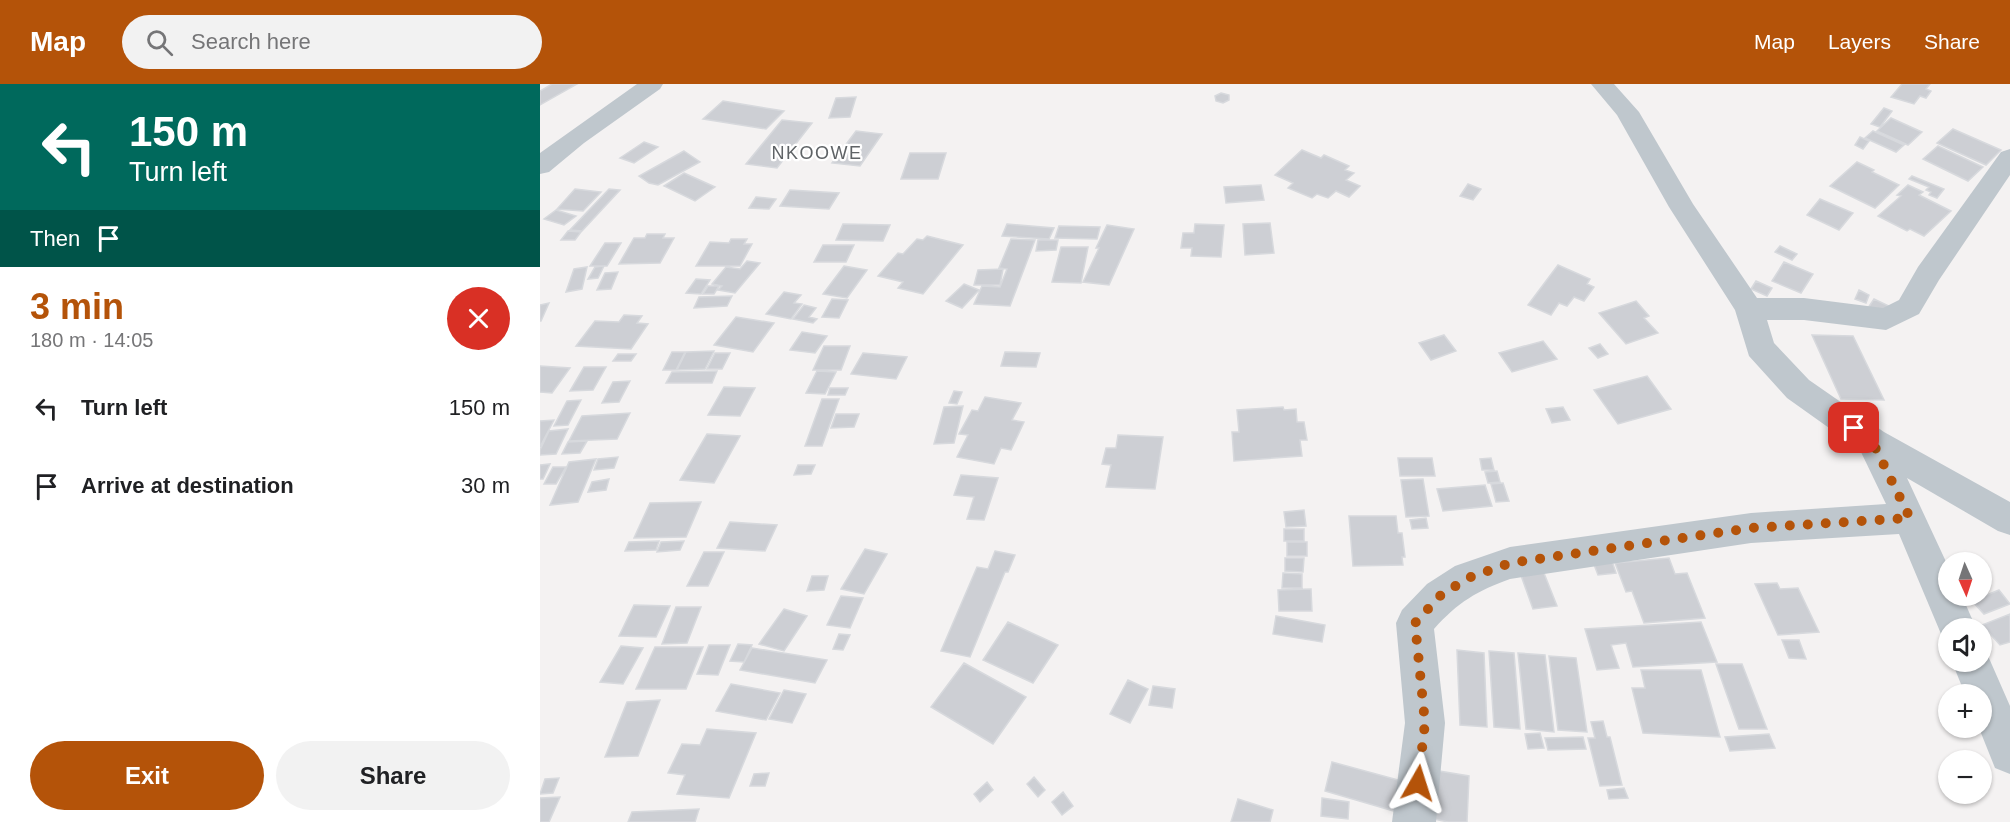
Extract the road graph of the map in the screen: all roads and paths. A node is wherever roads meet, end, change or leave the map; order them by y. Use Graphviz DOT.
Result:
graph roads {
  1 [pos="652,84"];
  2 [pos="1602,84"];
  3 [pos="2010,157"];
  4 [pos="540,166"];
  5 [pos="1749,309"];
  6 [pos="1872,441"];
  7 [pos="1910,518"];
  8 [pos="2010,520"];
  9 [pos="1953,618"];
  10 [pos="1975,672"];
  11 [pos="2010,753"];
  12 [pos="1414,822"];
  1 -- 4 [label="street"];
  2 -- 5 [label="street"];
  3 -- 5 [label="street"];
  5 -- 6 [label="street"];
  6 -- 7 [label="street"];
  6 -- 8 [label="street"];
  7 -- 9 [label="street"];
  7 -- 12 [label="street"];
  10 -- 11 [label="street"];
}
